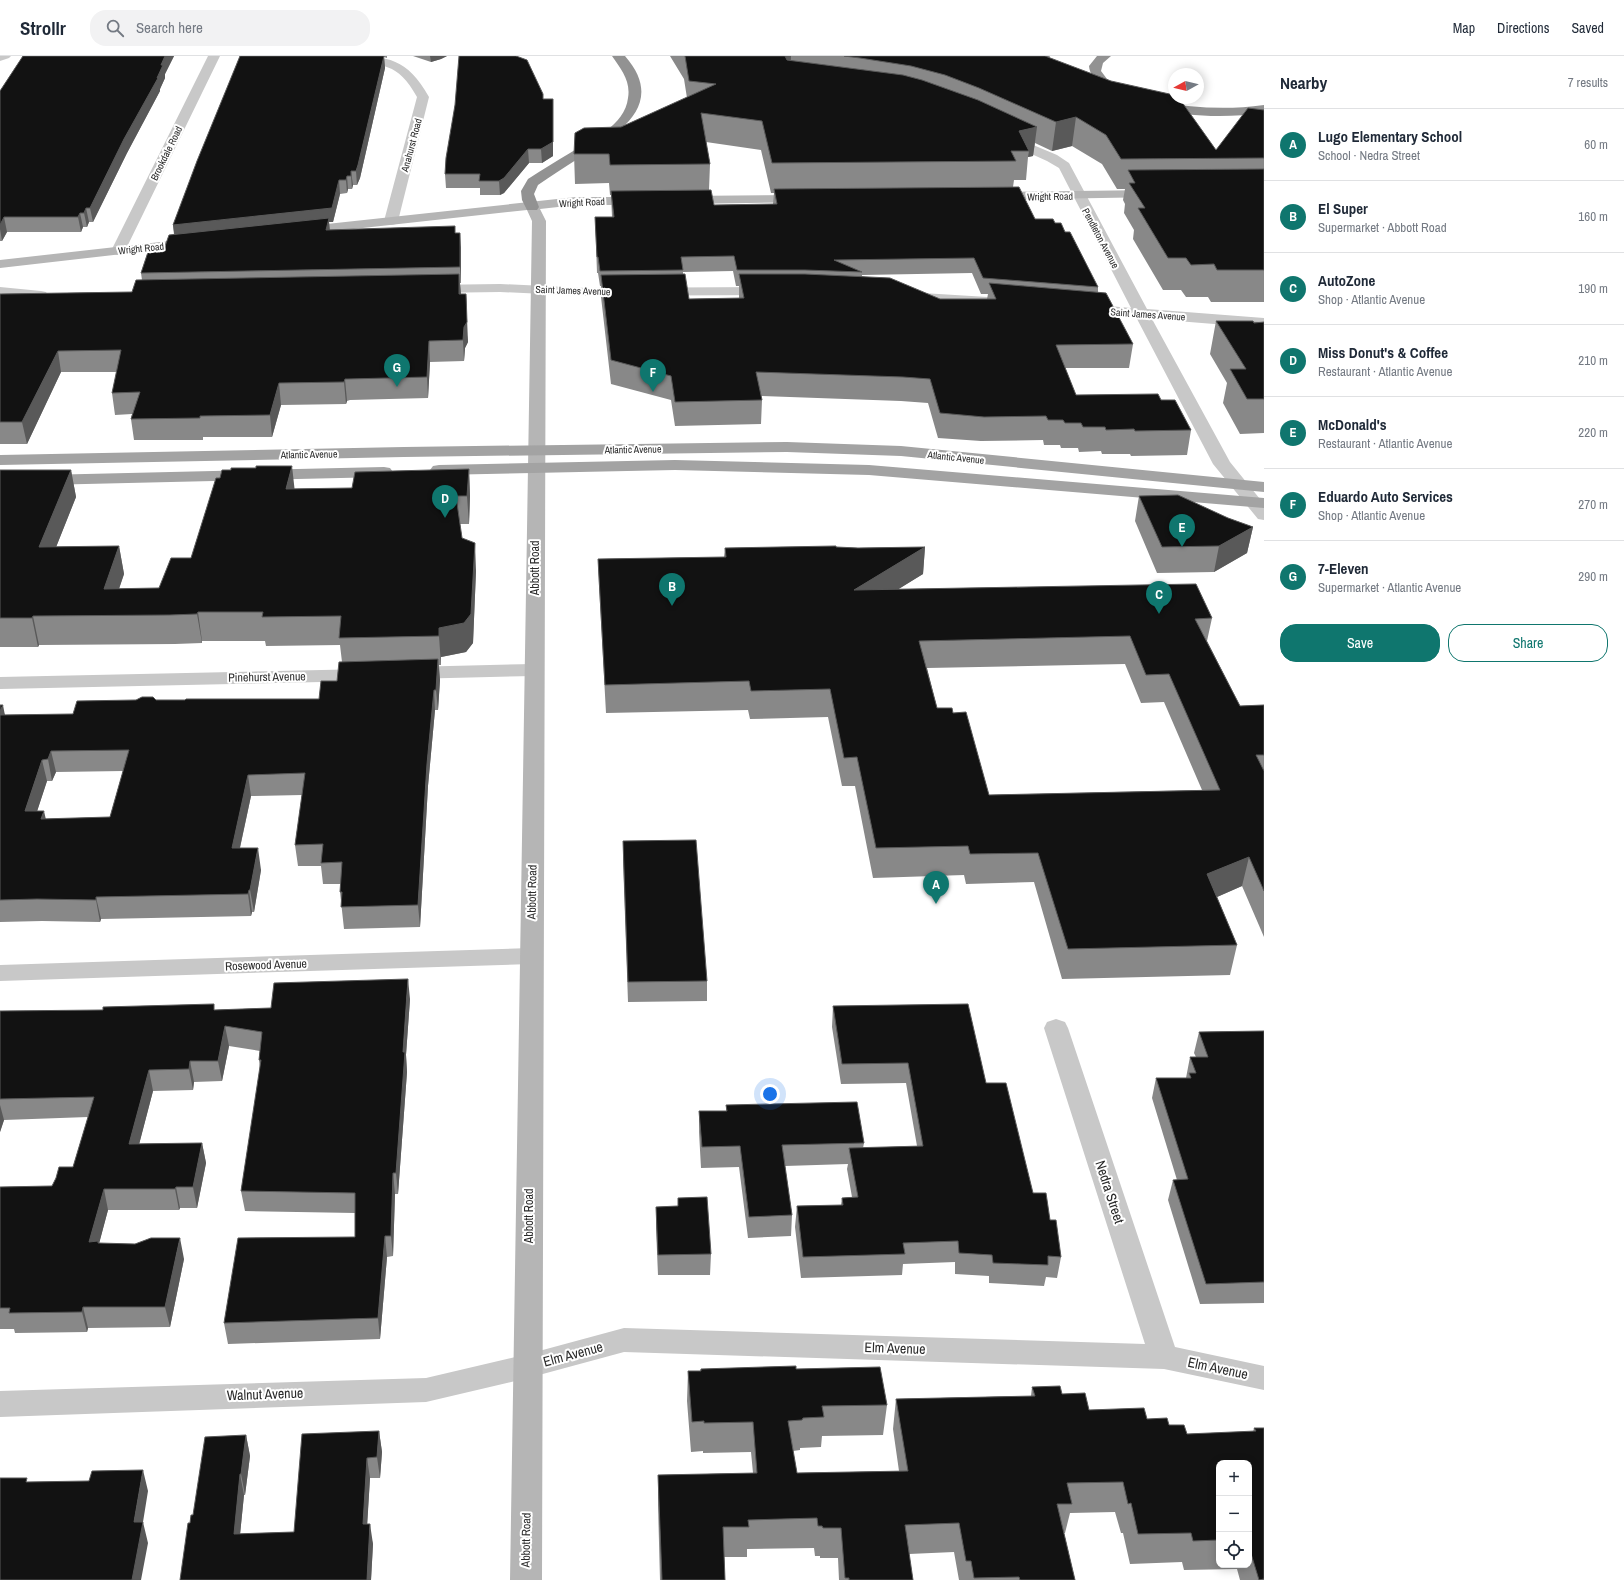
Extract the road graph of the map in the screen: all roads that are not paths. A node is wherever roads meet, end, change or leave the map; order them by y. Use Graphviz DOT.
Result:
graph roads {
  1 [pos="5,56"];
  2 [pos="214,56"];
  3 [pos="352,56"];
  4 [pos="618,56"];
  5 [pos="1105,56"];
  6 [pos="0,58"];
  7 [pos="1131,98"];
  8 [pos="1149,103"];
  9 [pos="1264,109"];
  10 [pos="998,134"];
  11 [pos="1162,194"];
  12 [pos="1079,195"];
  13 [pos="981,196"];
  14 [pos="817,198"];
  15 [pos="651,200"];
  16 [pos="674,200"];
  17 [pos="532,207"];
  18 [pos="391,220"];
  19 [pos="282,233"];
  20 [pos="212,240"];
  21 [pos="118,251"];
  22 [pos="0,264"];
  23 [pos="417,289"];
  24 [pos="539,289"];
  25 [pos="0,291"];
  26 [pos="780,291"];
  27 [pos="41,295"];
  28 [pos="57,295"];
  29 [pos="891,295"];
  30 [pos="0,297"];
  31 [pos="1017,303"];
  32 [pos="1071,308"];
  33 [pos="1142,314"];
  34 [pos="1264,323"];
  35 [pos="0,460"];
  36 [pos="536,460"];
  37 [pos="400,471"];
  38 [pos="423,471"];
  39 [pos="0,481"];
  40 [pos="1240,485"];
  41 [pos="1264,487"];
  42 [pos="1261,507"];
  43 [pos="534,670"];
  44 [pos="0,683"];
  45 [pos="531,956"];
  46 [pos="0,973"];
  47 [pos="1056,1028"];
  48 [pos="1164,1357"];
  49 [pos="528,1366"];
  50 [pos="1264,1378"];
  51 [pos="0,1404"];
  52 [pos="526,1580"];
  1 -- 6 [label="street"];
  2 -- 21 [label="street, Brookdale Road"];
  3 -- 18 [label="street, Anahurst Road"];
  4 -- 17 [label="highway"];
  5 -- 7 [label="highway"];
  8 -- 9 [label="highway"];
  10 -- 12 [label="street, Pendleton Avenue"];
  11 -- 12 [label="street, Wright Road"];
  12 -- 13 [label="street, Wright Road"];
  12 -- 33 [label="street, Pendleton Avenue"];
  14 -- 16 [label="street"];
  15 -- 17 [label="street, Wright Road"];
  17 -- 18 [label="street, Wright Road"];
  17 -- 24 [label="street, Abbott Road"];
  18 -- 19 [label="street, Wright Road"];
  20 -- 21 [label="street, Wright Road"];
  21 -- 22 [label="street, Wright Road"];
  23 -- 24 [label="street, Saint James Avenue"];
  24 -- 26 [label="street, Saint James Avenue"];
  24 -- 36 [label="street, Abbott Road"];
  25 -- 27 [label="street"];
  27 -- 28 [label="street"];
  27 -- 30 [label="street"];
  29 -- 31 [label="street"];
  32 -- 33 [label="street, Saint James Avenue"];
  33 -- 34 [label="street, Saint James Avenue"];
  33 -- 40 [label="street, Pendleton Avenue"];
  35 -- 36 [label="main road, Atlantic Avenue"];
  36 -- 38 [label="main road, Atlantic Avenue"];
  36 -- 40 [label="main road, Atlantic Avenue"];
  36 -- 42 [label="main road, Atlantic Avenue"];
  36 -- 43 [label="street, Abbott Road"];
  37 -- 39 [label="main road, Atlantic Avenue"];
  40 -- 41 [label="main road, Atlantic Avenue"];
  40 -- 42 [label="street, Pendleton Avenue"];
  43 -- 44 [label="street, Pinehurst Avenue"];
  43 -- 45 [label="street, Abbott Road"];
  45 -- 46 [label="street, Rosewood Avenue"];
  45 -- 49 [label="street, Abbott Road"];
  47 -- 48 [label="street, Nedra Street"];
  48 -- 49 [label="street, Elm Avenue"];
  48 -- 50 [label="street, Elm Avenue"];
  49 -- 51 [label="street, Walnut Avenue"];
  49 -- 52 [label="street, Abbott Road"];
}
